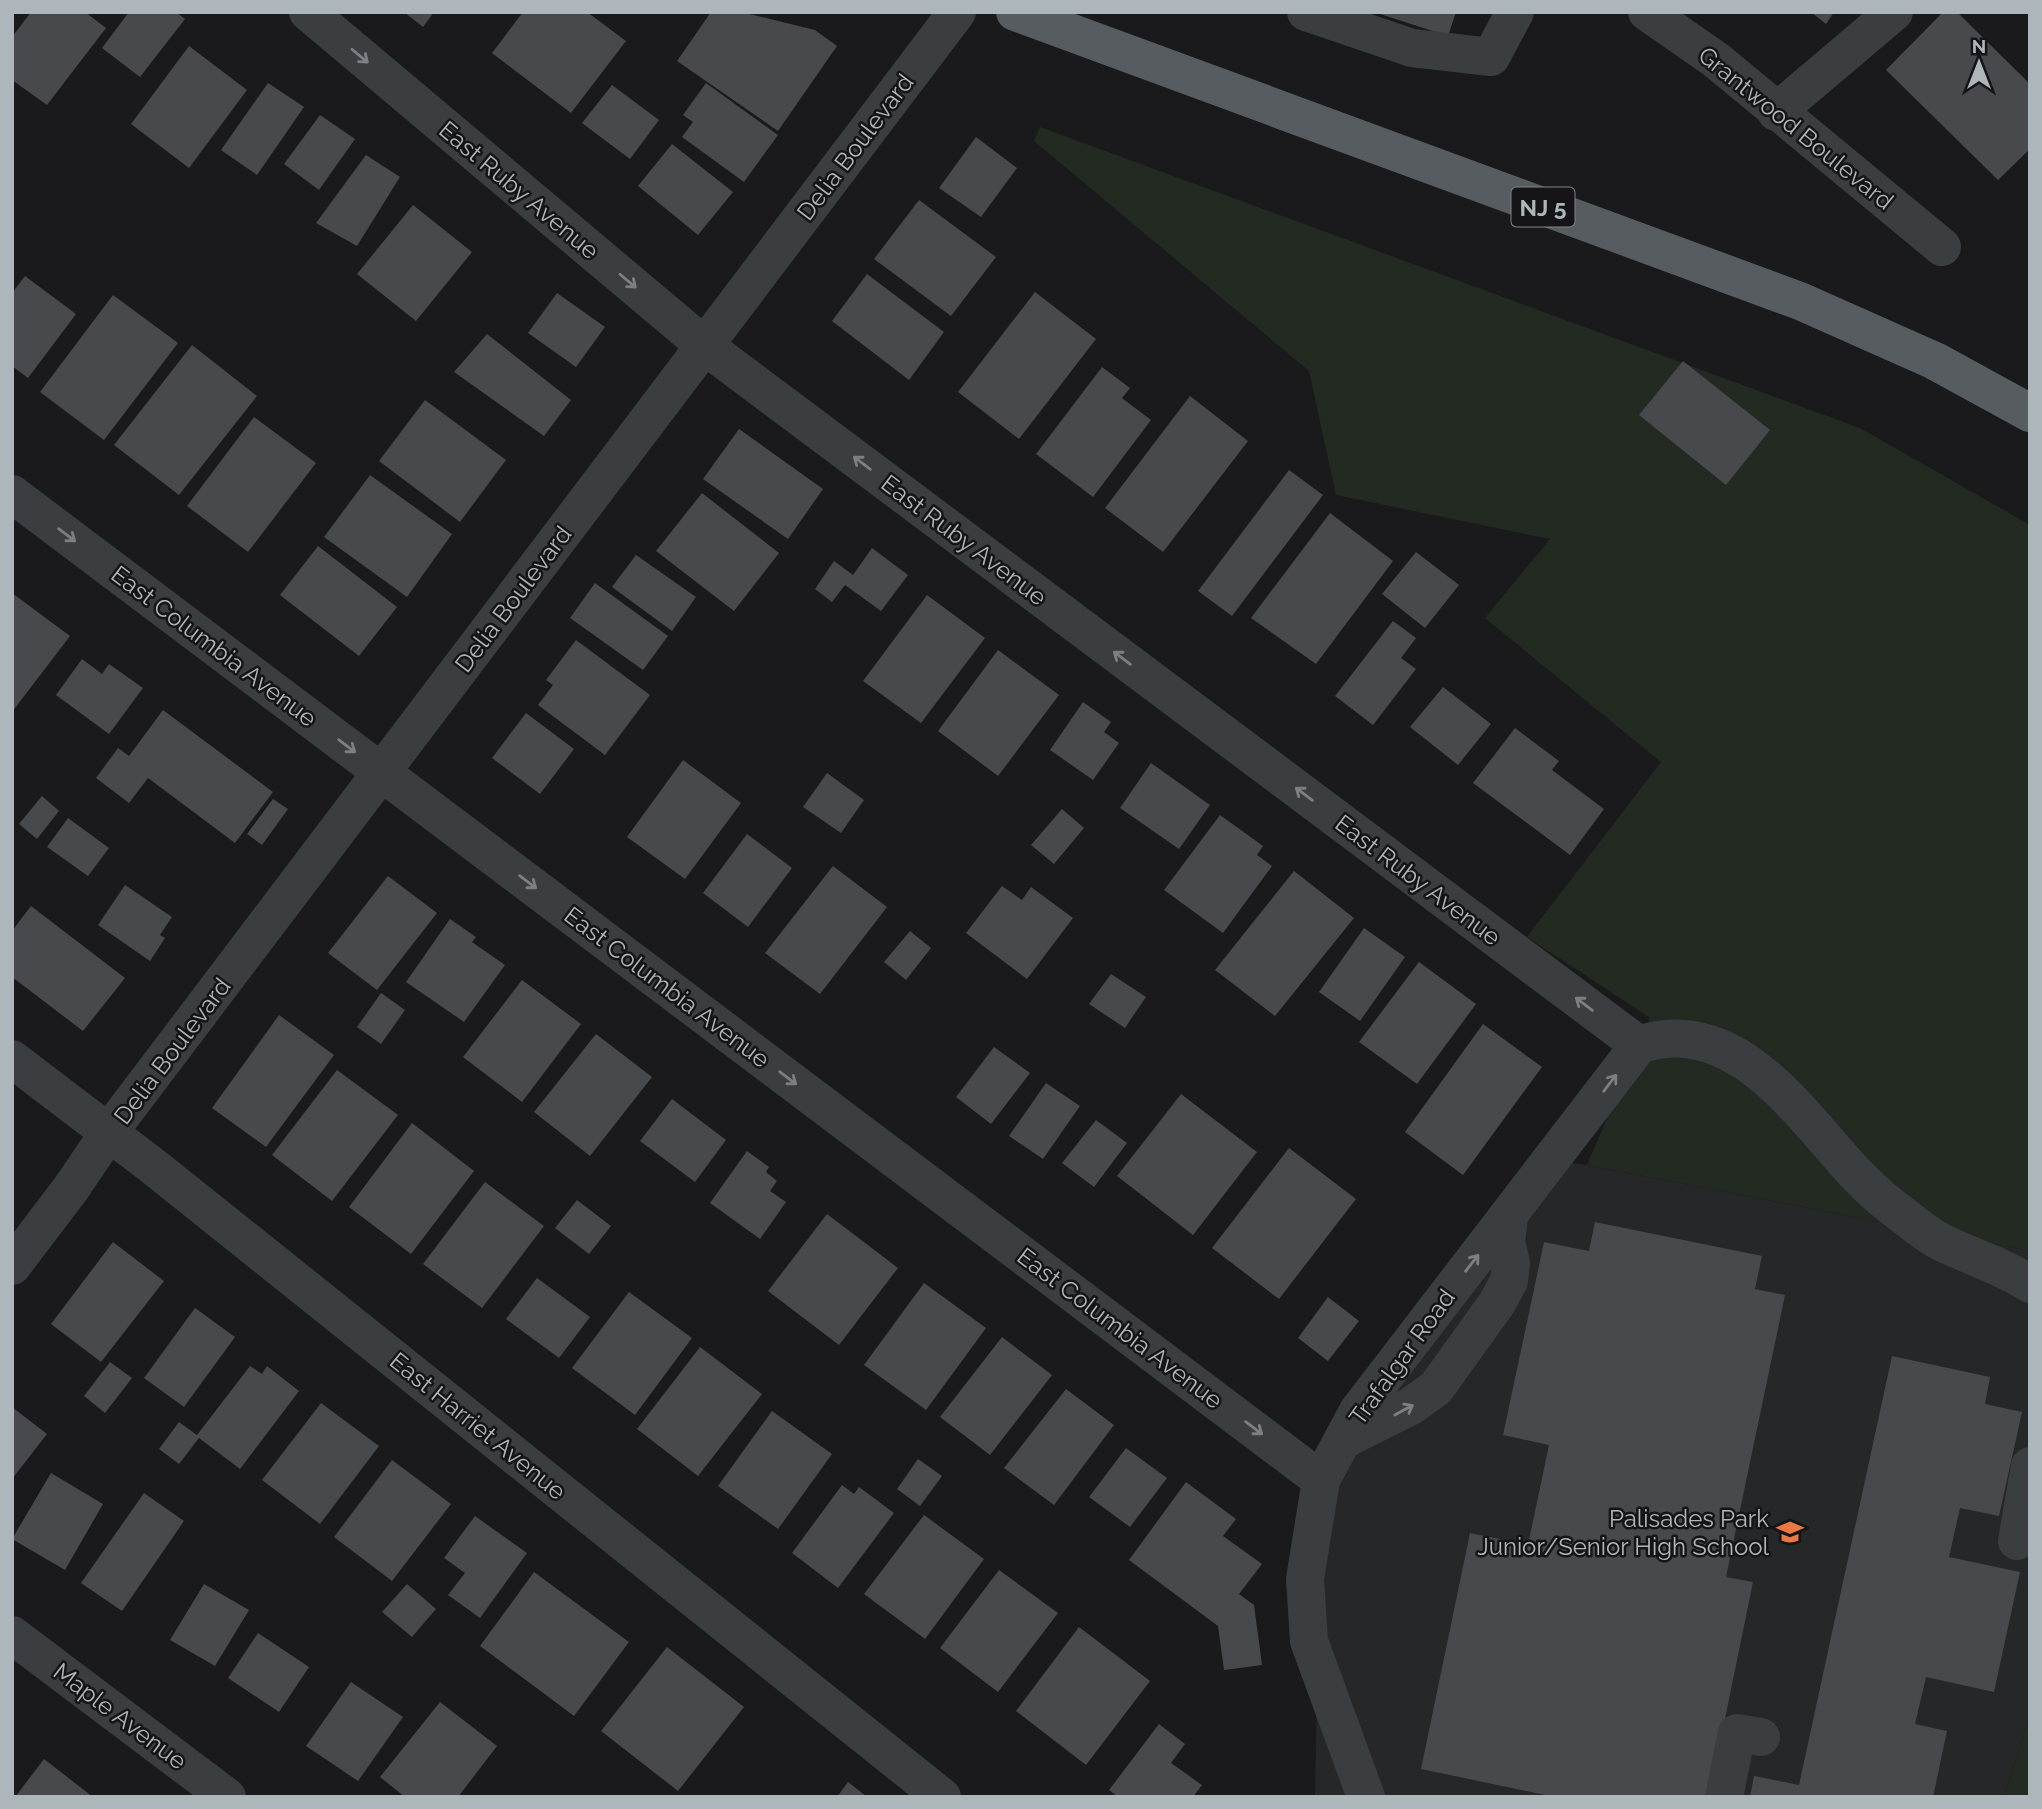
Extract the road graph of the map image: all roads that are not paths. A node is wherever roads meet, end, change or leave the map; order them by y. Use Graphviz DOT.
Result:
graph roads {
  1 [pos="308,12"];
  2 [pos="957,12"];
  3 [pos="1306,12"];
  4 [pos="1515,12"];
  5 [pos="1647,12"];
  6 [pos="1894,12"];
  7 [pos="1031,18"];
  8 [pos="1776,112"];
  9 [pos="1942,247"];
  10 [pos="705,346"];
  11 [pos="2030,413"];
  12 [pos="12,494"];
  13 [pos="381,772"];
  14 [pos="1639,1045"];
  15 [pos="12,1059"];
  16 [pos="109,1132"];
  17 [pos="12,1266"];
  18 [pos="2030,1284"];
  19 [pos="2030,1466"];
  20 [pos="1321,1480"];
  21 [pos="2017,1541"];
  22 [pos="12,1635"];
  23 [pos="1761,1737"];
  24 [pos="227,1797"];
  25 [pos="942,1797"];
  26 [pos="1366,1797"];
  27 [pos="1724,1797"];
  1 -- 10 [label="street, East Ruby Avenue, one-way"];
  2 -- 10 [label="street, Delia Boulevard"];
  3 -- 4 [label="street"];
  5 -- 8 [label="street, Grantwood Boulevard"];
  6 -- 8 [label="street"];
  7 -- 11 [label="main road, NJ 5"];
  8 -- 9 [label="street, Grantwood Boulevard"];
  10 -- 13 [label="street, Delia Boulevard"];
  14 -- 10 [label="street, East Ruby Avenue, one-way"];
  12 -- 13 [label="street, East Columbia Avenue, one-way"];
  13 -- 16 [label="street, Delia Boulevard"];
  13 -- 20 [label="street, East Columbia Avenue, one-way"];
  14 -- 18 [label="street"];
  20 -- 14 [label="street, Trafalgar Road, one-way"];
  15 -- 16 [label="street, East Harriet Avenue"];
  16 -- 17 [label="street, Delia Boulevard"];
  16 -- 25 [label="street, East Harriet Avenue"];
  19 -- 21 [label="street"];
  20 -- 26 [label="street, Trafalgar Road"];
  22 -- 24 [label="street, Maple Avenue"];
  23 -- 27 [label="street"];
}
